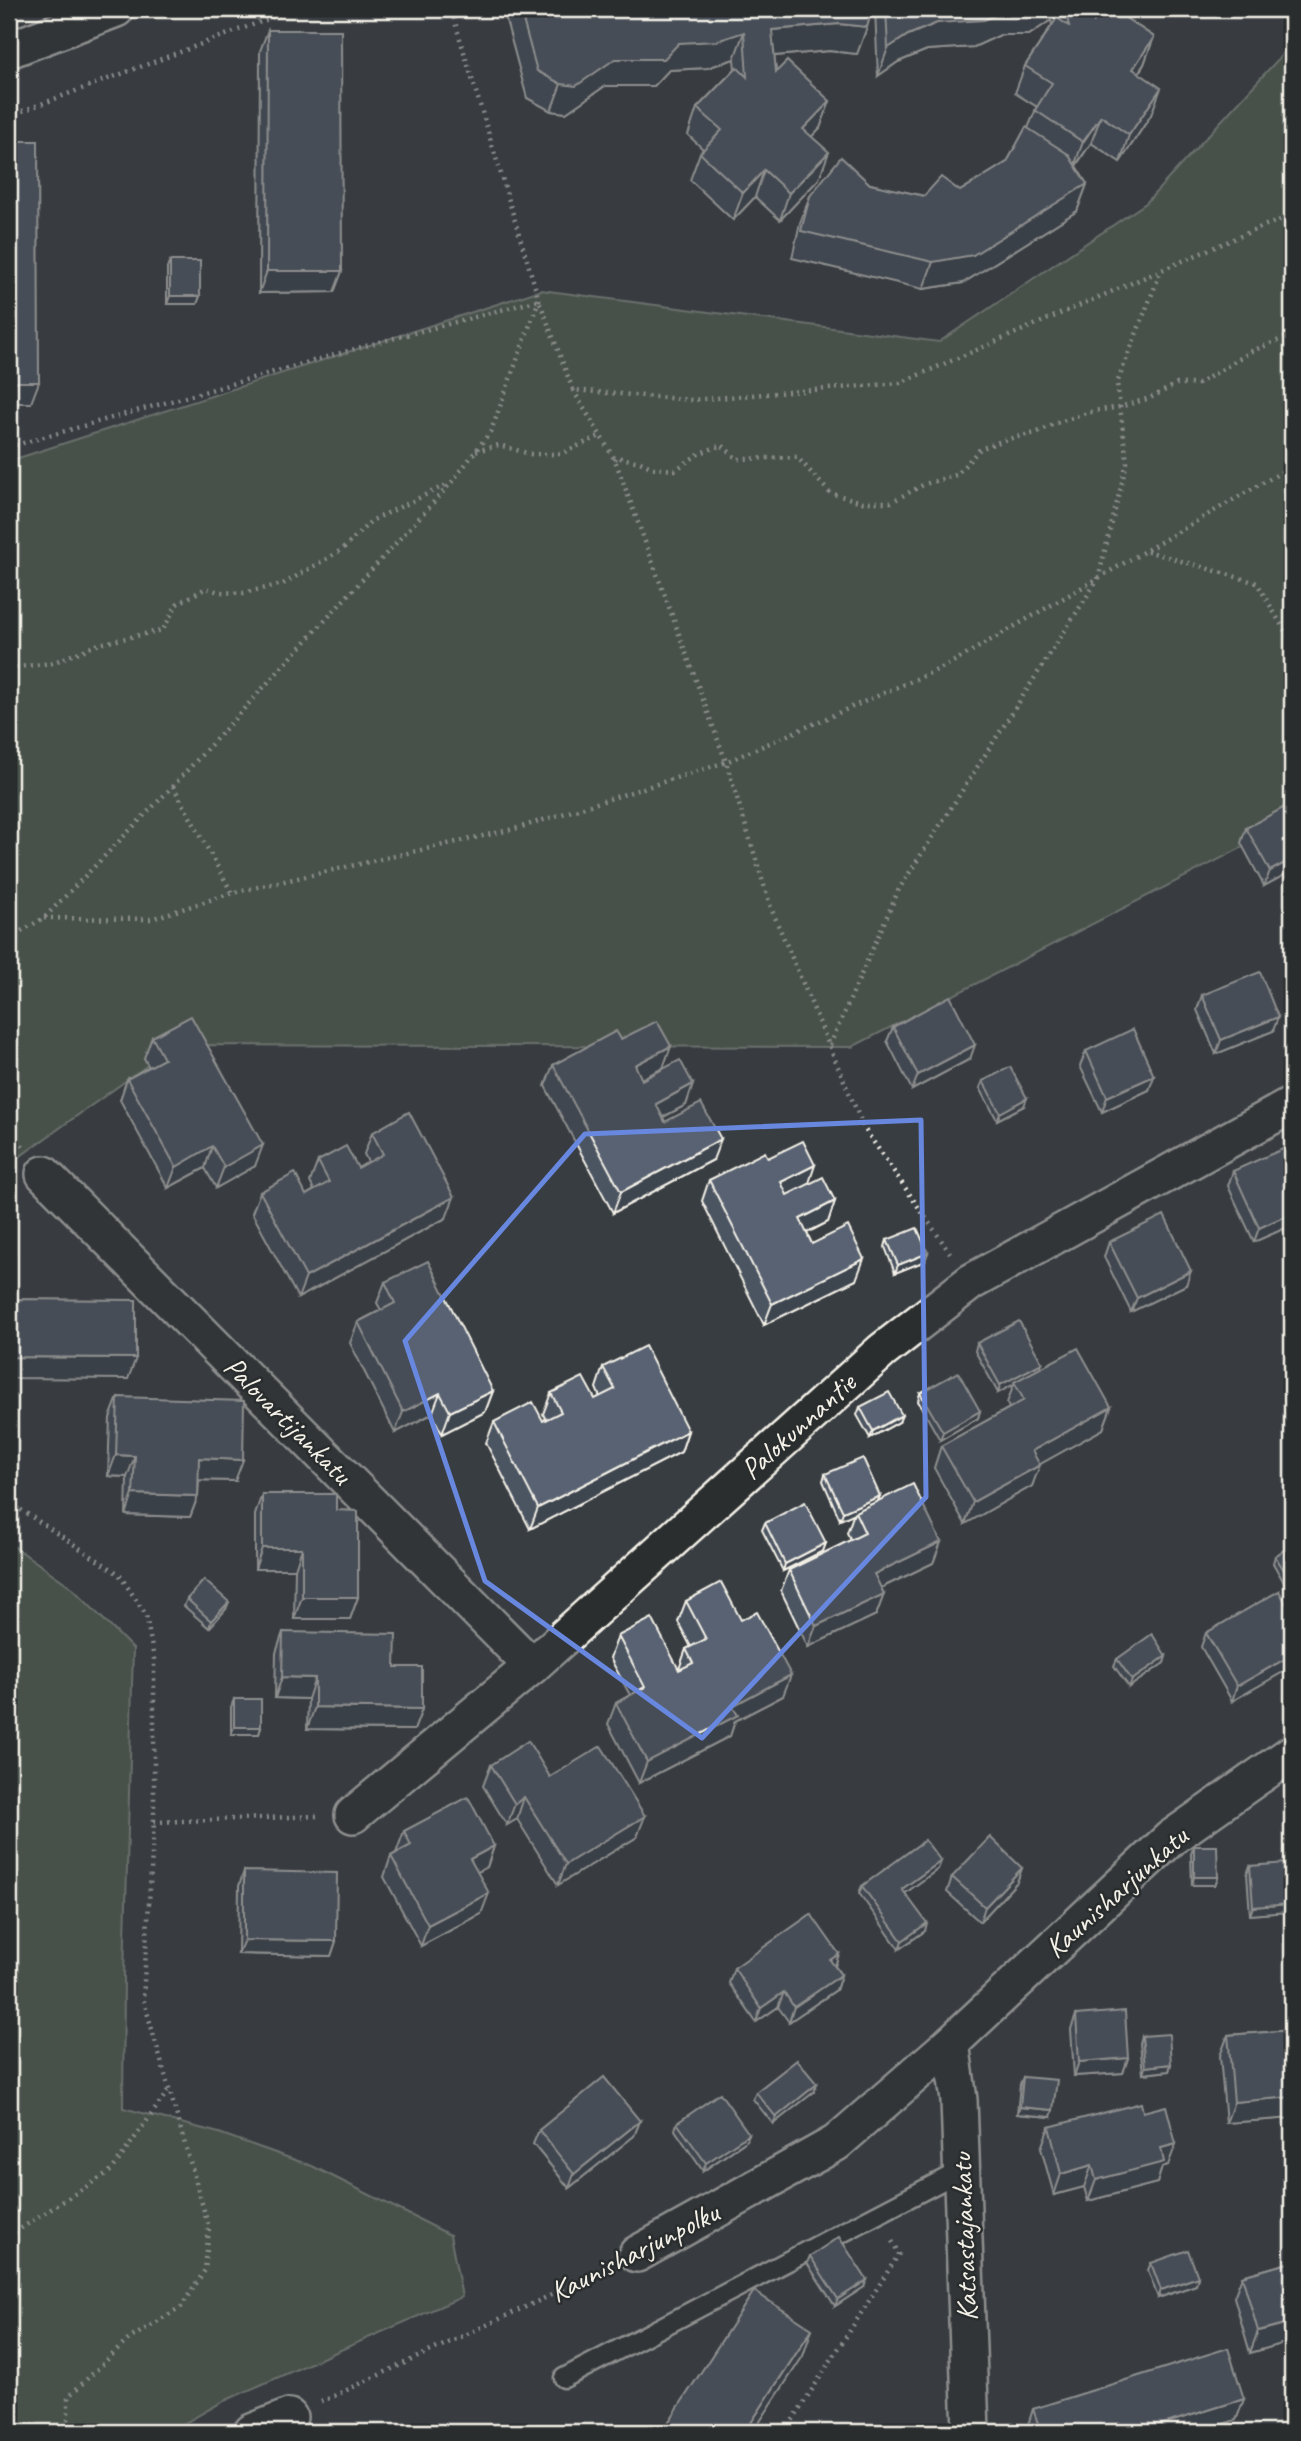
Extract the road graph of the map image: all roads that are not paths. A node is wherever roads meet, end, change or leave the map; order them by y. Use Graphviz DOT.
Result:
graph roads {
  1 [pos="116,9"];
  2 [pos="9,50"];
  3 [pos="1292,1105"];
  4 [pos="44,1174"];
  5 [pos="532,1666"];
  6 [pos="1292,1753"];
  7 [pos="353,1815"];
  8 [pos="951,2043"];
  9 [pos="961,2169"];
  10 [pos="637,2255"];
  11 [pos="564,2378"];
  12 [pos="289,2417"];
  13 [pos="251,2432"];
  14 [pos="971,2432"];
  1 -- 2 [label="street"];
  3 -- 5 [label="street, Palokunnantie"];
  4 -- 5 [label="street, Palovartijankatu"];
  5 -- 7 [label="street, Palokunnantie"];
  6 -- 8 [label="street, Kaunisharjunkatu"];
  8 -- 9 [label="street, Katsastajankatu"];
  8 -- 10 [label="street, Kaunisharjunpolku"];
  9 -- 11 [label="lane"];
  9 -- 14 [label="street, Katsastajankatu"];
  12 -- 13 [label="street"];
}
